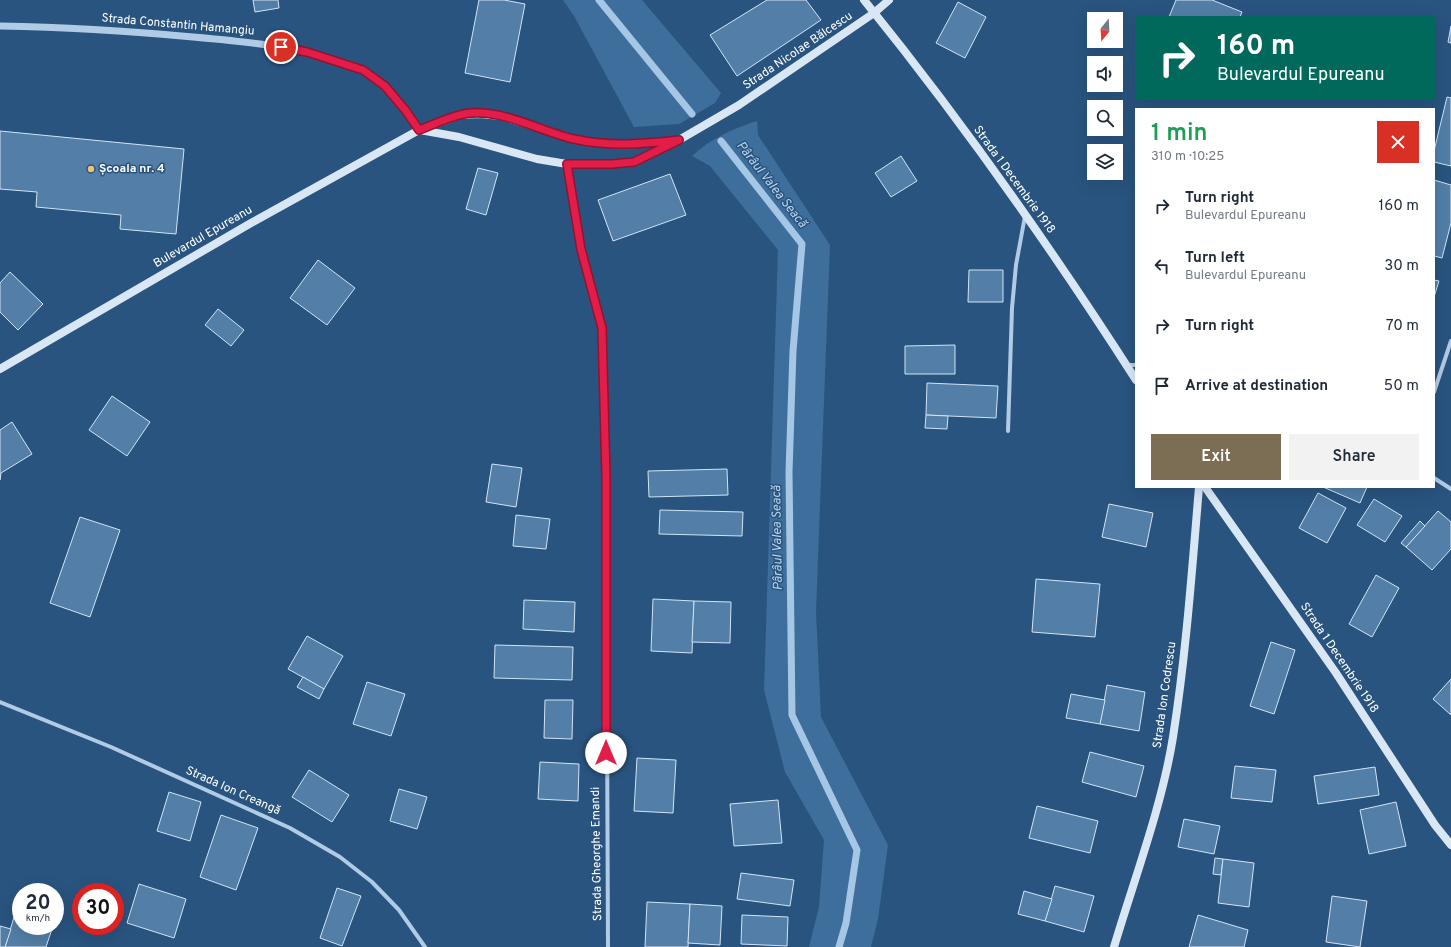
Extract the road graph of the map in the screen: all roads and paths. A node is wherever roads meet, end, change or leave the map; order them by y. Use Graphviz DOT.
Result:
graph roads {
  1 [pos="864,0"];
  2 [pos="888,0"];
  3 [pos="874,13"];
  4 [pos="0,26"];
  5 [pos="419,130"];
  6 [pos="679,140"];
  7 [pos="567,164"];
  8 [pos="1026,214"];
  9 [pos="1451,341"];
  10 [pos="1126,364"];
  11 [pos="1135,365"];
  12 [pos="0,369"];
  13 [pos="1135,378"];
  14 [pos="1435,389"];
  15 [pos="1008,430"];
  16 [pos="1435,479"];
  17 [pos="1199,488"];
  18 [pos="1206,488"];
  19 [pos="1451,489"];
  20 [pos="0,702"];
  21 [pos="1451,845"];
  22 [pos="425,947"];
  23 [pos="608,947"];
  24 [pos="1114,947"];
  1 -- 3 [label="main road, Strada 1 Decembrie 1918"];
  2 -- 3 [label="main road, Strada Nicolae Bălcescu"];
  3 -- 6 [label="main road, Strada Nicolae Bălcescu"];
  3 -- 8 [label="main road, Strada 1 Decembrie 1918"];
  4 -- 5 [label="street, Strada Constantin Hamangiu"];
  5 -- 6 [label="main road, Bulevardul Epureanu"];
  5 -- 7 [label="main road"];
  5 -- 12 [label="main road, Bulevardul Epureanu"];
  6 -- 7 [label="main road"];
  7 -- 23 [label="street, Strada Gheorghe Emandi"];
  8 -- 10 [label="main road, Strada 1 Decembrie 1918"];
  8 -- 15 [label="street"];
  9 -- 14 [label="street"];
  10 -- 11 [label="street"];
  10 -- 13 [label="main road, Strada 1 Decembrie 1918"];
  16 -- 19 [label="street"];
  17 -- 24 [label="main road, Strada Ion Codrescu"];
  18 -- 21 [label="main road, Strada 1 Decembrie 1918"];
  20 -- 22 [label="street, Strada Ion Creangă"];
}
